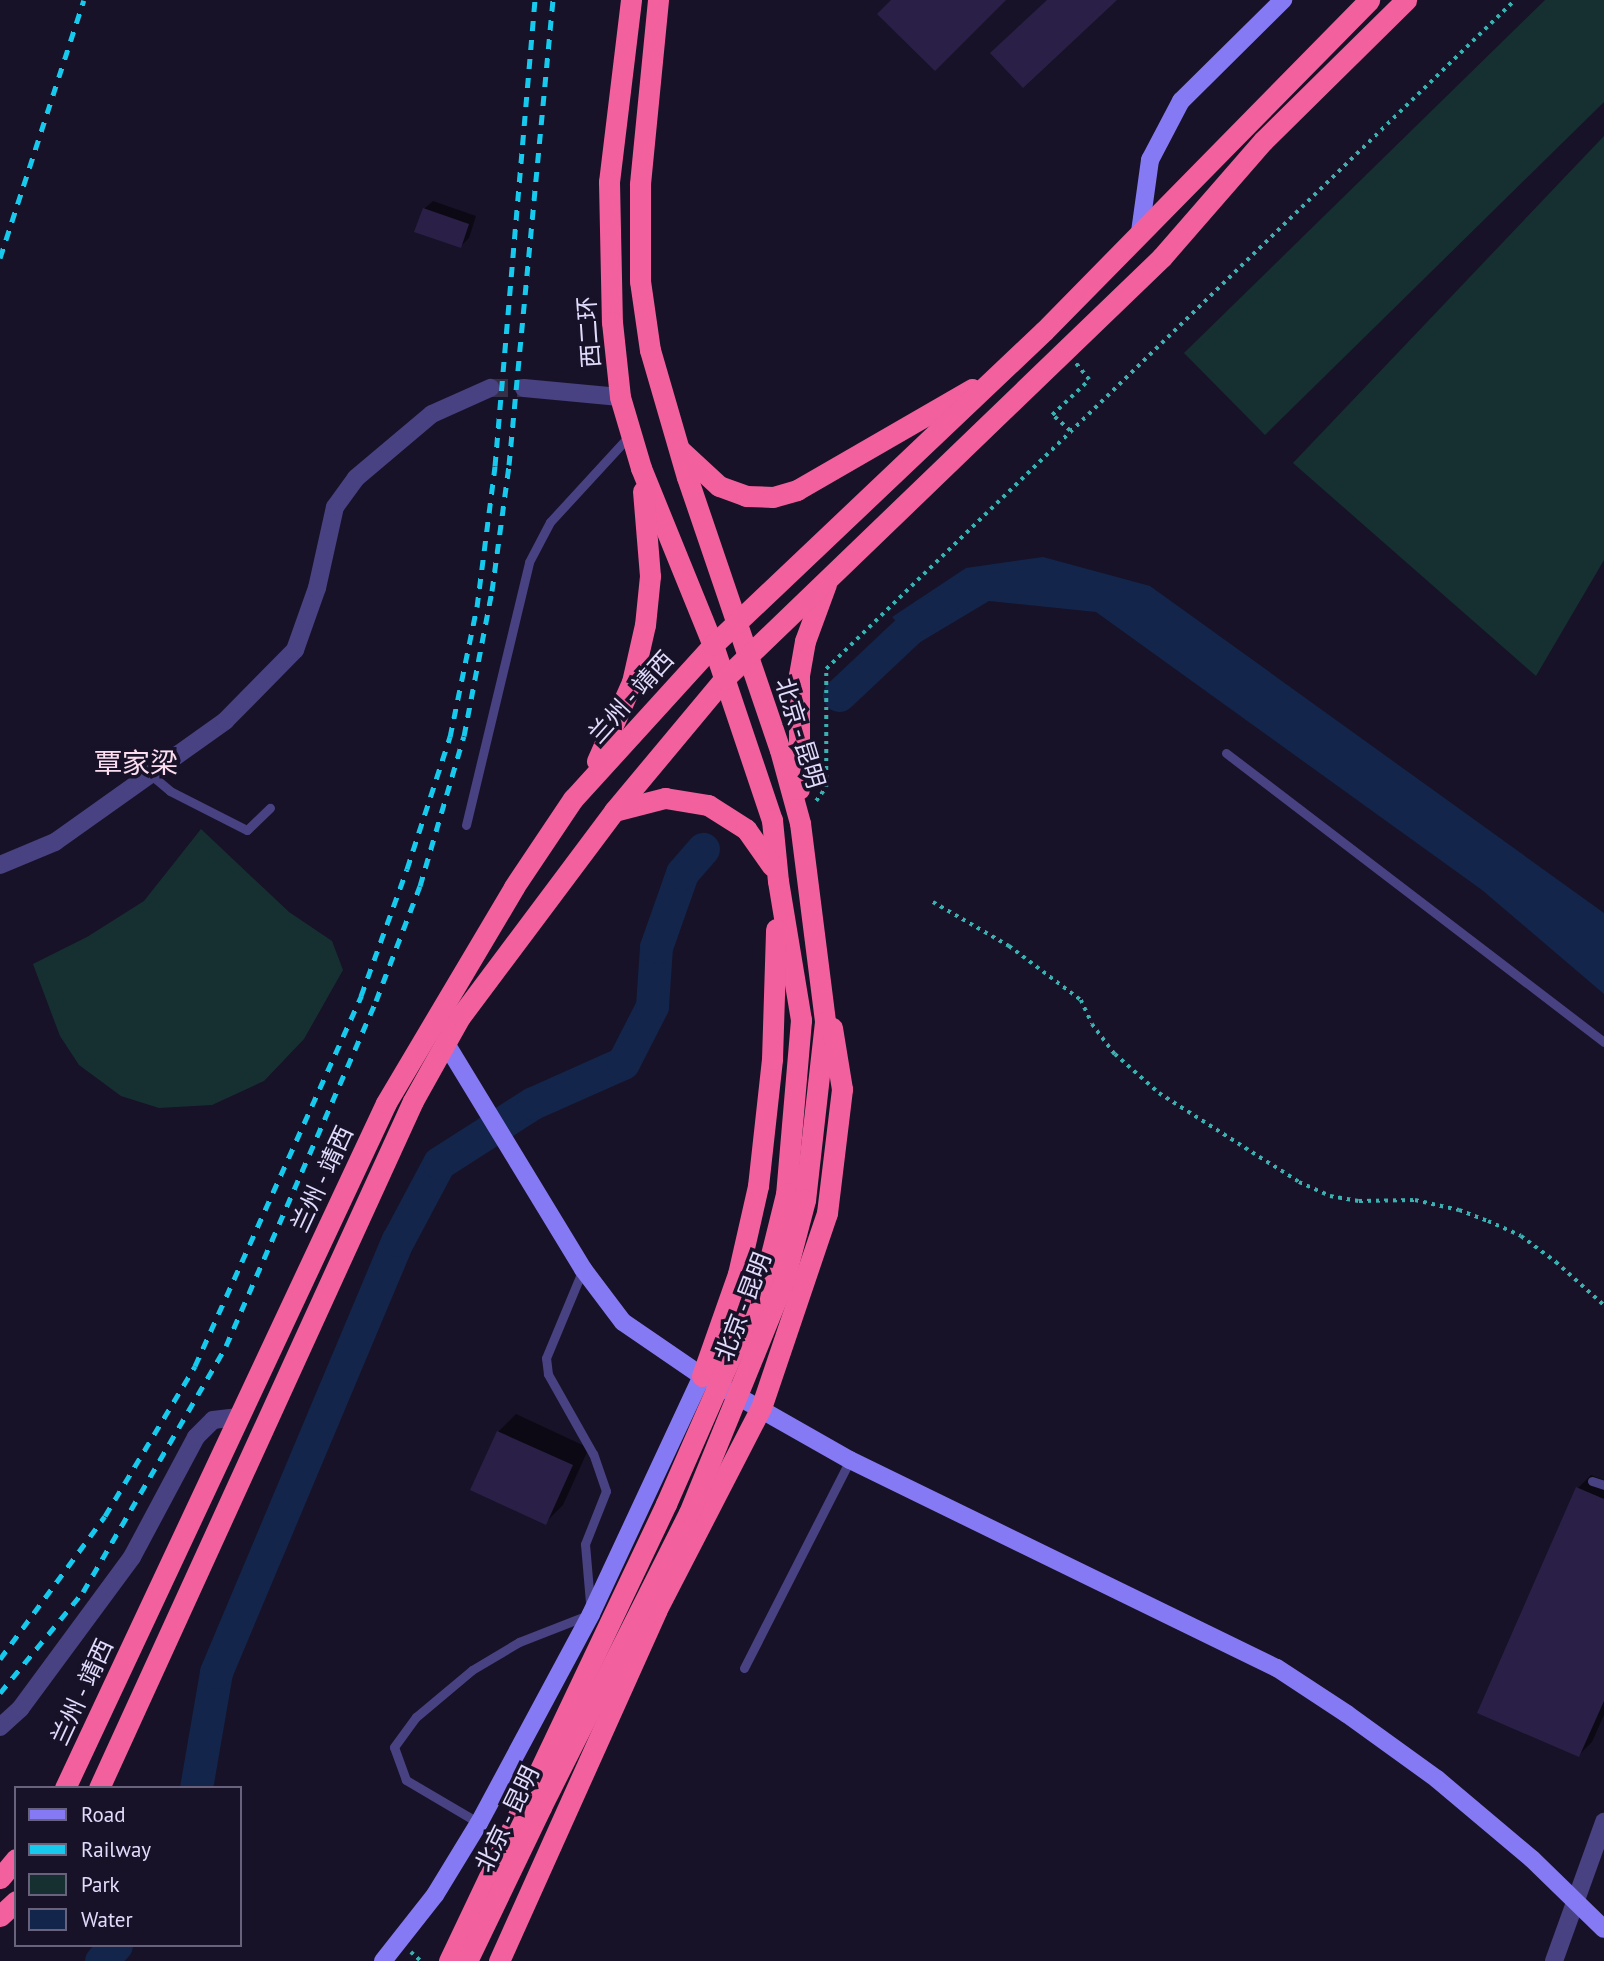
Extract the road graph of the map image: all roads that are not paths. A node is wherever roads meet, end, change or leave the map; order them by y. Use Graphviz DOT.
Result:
graph roads {
  1 [pos="631,0"];
  2 [pos="657,0"];
  3 [pos="1283,0"];
  4 [pos="1369,0"];
  5 [pos="1406,0"];
  6 [pos="1140,232"];
  7 [pos="1001,372"];
  8 [pos="490,388"];
  9 [pos="524,388"];
  10 [pos="620,397"];
  11 [pos="630,435"];
  12 [pos="678,447"];
  13 [pos="641,468"];
  14 [pos="828,578"];
  15 [pos="736,623"];
  16 [pos="713,645"];
  17 [pos="748,657"];
  18 [pos="724,679"];
  19 [pos="1226,753"];
  20 [pos="150,774"];
  21 [pos="573,799"];
  22 [pos="270,808"];
  23 [pos="614,811"];
  24 [pos="800,823"];
  25 [pos="466,825"];
  26 [pos="0,865"];
  27 [pos="778,881"];
  28 [pos="811,891"];
  29 [pos="445,1042"];
  30 [pos="1604,1042"];
  31 [pos="795,1197"];
  32 [pos="583,1269"];
  33 [pos="702,1376"];
  34 [pos="761,1408"];
  35 [pos="239,1417"];
  36 [pos="850,1460"];
  37 [pos="1592,1481"];
  38 [pos="1604,1485"];
  39 [pos="591,1614"];
  40 [pos="744,1668"];
  41 [pos="0,1727"];
  42 [pos="66,1786"];
  43 [pos="100,1786"];
  44 [pos="534,1803"];
  45 [pos="1604,1822"];
  46 [pos="479,1823"];
  47 [pos="14,1861"];
  48 [pos="0,1878"];
  49 [pos="1576,1901"];
  50 [pos="14,1903"];
  51 [pos="0,1916"];
  52 [pos="1604,1929"];
  53 [pos="383,1961"];
  54 [pos="449,1961"];
  55 [pos="467,1961"];
  56 [pos="499,1961"];
  57 [pos="1554,1961"];
  1 -- 10 [label="highway, 西二环"];
  2 -- 12 [label="highway"];
  3 -- 6 [label="street"];
  4 -- 6 [label="highway"];
  5 -- 14 [label="highway, 兰州 - 靖西"];
  6 -- 7 [label="highway"];
  7 -- 12 [label="highway"];
  7 -- 15 [label="highway, 兰州 - 靖西"];
  8 -- 20 [label="street"];
  9 -- 10 [label="street"];
  10 -- 11 [label="highway, 西二环"];
  11 -- 13 [label="highway, 西二环"];
  11 -- 25 [label="lane"];
  12 -- 15 [label="highway"];
  13 -- 16 [label="highway, 西二环"];
  13 -- 21 [label="highway"];
  14 -- 17 [label="highway, 兰州 - 靖西"];
  14 -- 24 [label="highway"];
  15 -- 16 [label="highway, 兰州 - 靖西"];
  15 -- 17 [label="highway, 北京 - 昆明"];
  16 -- 18 [label="highway, 西二环"];
  16 -- 21 [label="highway, 兰州 - 靖西"];
  17 -- 18 [label="highway, 兰州 - 靖西"];
  17 -- 24 [label="highway, 北京 - 昆明"];
  18 -- 23 [label="highway, 兰州 - 靖西"];
  18 -- 27 [label="highway, 北京 - 昆明"];
  19 -- 30 [label="lane"];
  20 -- 22 [label="lane"];
  20 -- 26 [label="street"];
  21 -- 35 [label="highway, 兰州 - 靖西"];
  23 -- 27 [label="highway"];
  23 -- 29 [label="highway, 兰州 - 靖西"];
  24 -- 28 [label="highway, 北京 - 昆明"];
  27 -- 31 [label="highway, 北京 - 昆明"];
  27 -- 33 [label="highway"];
  28 -- 31 [label="highway, 北京 - 昆明"];
  28 -- 34 [label="highway"];
  29 -- 32 [label="street"];
  29 -- 43 [label="highway, 兰州 - 靖西"];
  31 -- 44 [label="highway, 北京 - 昆明, bridge"];
  32 -- 33 [label="street"];
  32 -- 39 [label="lane"];
  33 -- 34 [label="street"];
  33 -- 39 [label="street"];
  34 -- 36 [label="street"];
  34 -- 56 [label="highway"];
  35 -- 41 [label="street"];
  35 -- 42 [label="highway, 兰州 - 靖西"];
  36 -- 40 [label="lane"];
  36 -- 49 [label="street"];
  37 -- 38 [label="lane"];
  39 -- 46 [label="street"];
  39 -- 46 [label="lane"];
  44 -- 54 [label="highway, 北京 - 昆明"];
  44 -- 55 [label="highway, 北京 - 昆明"];
  45 -- 49 [label="street"];
  46 -- 53 [label="street"];
  47 -- 48 [label="highway"];
  49 -- 52 [label="street"];
  49 -- 57 [label="street"];
  50 -- 51 [label="highway"];
}
